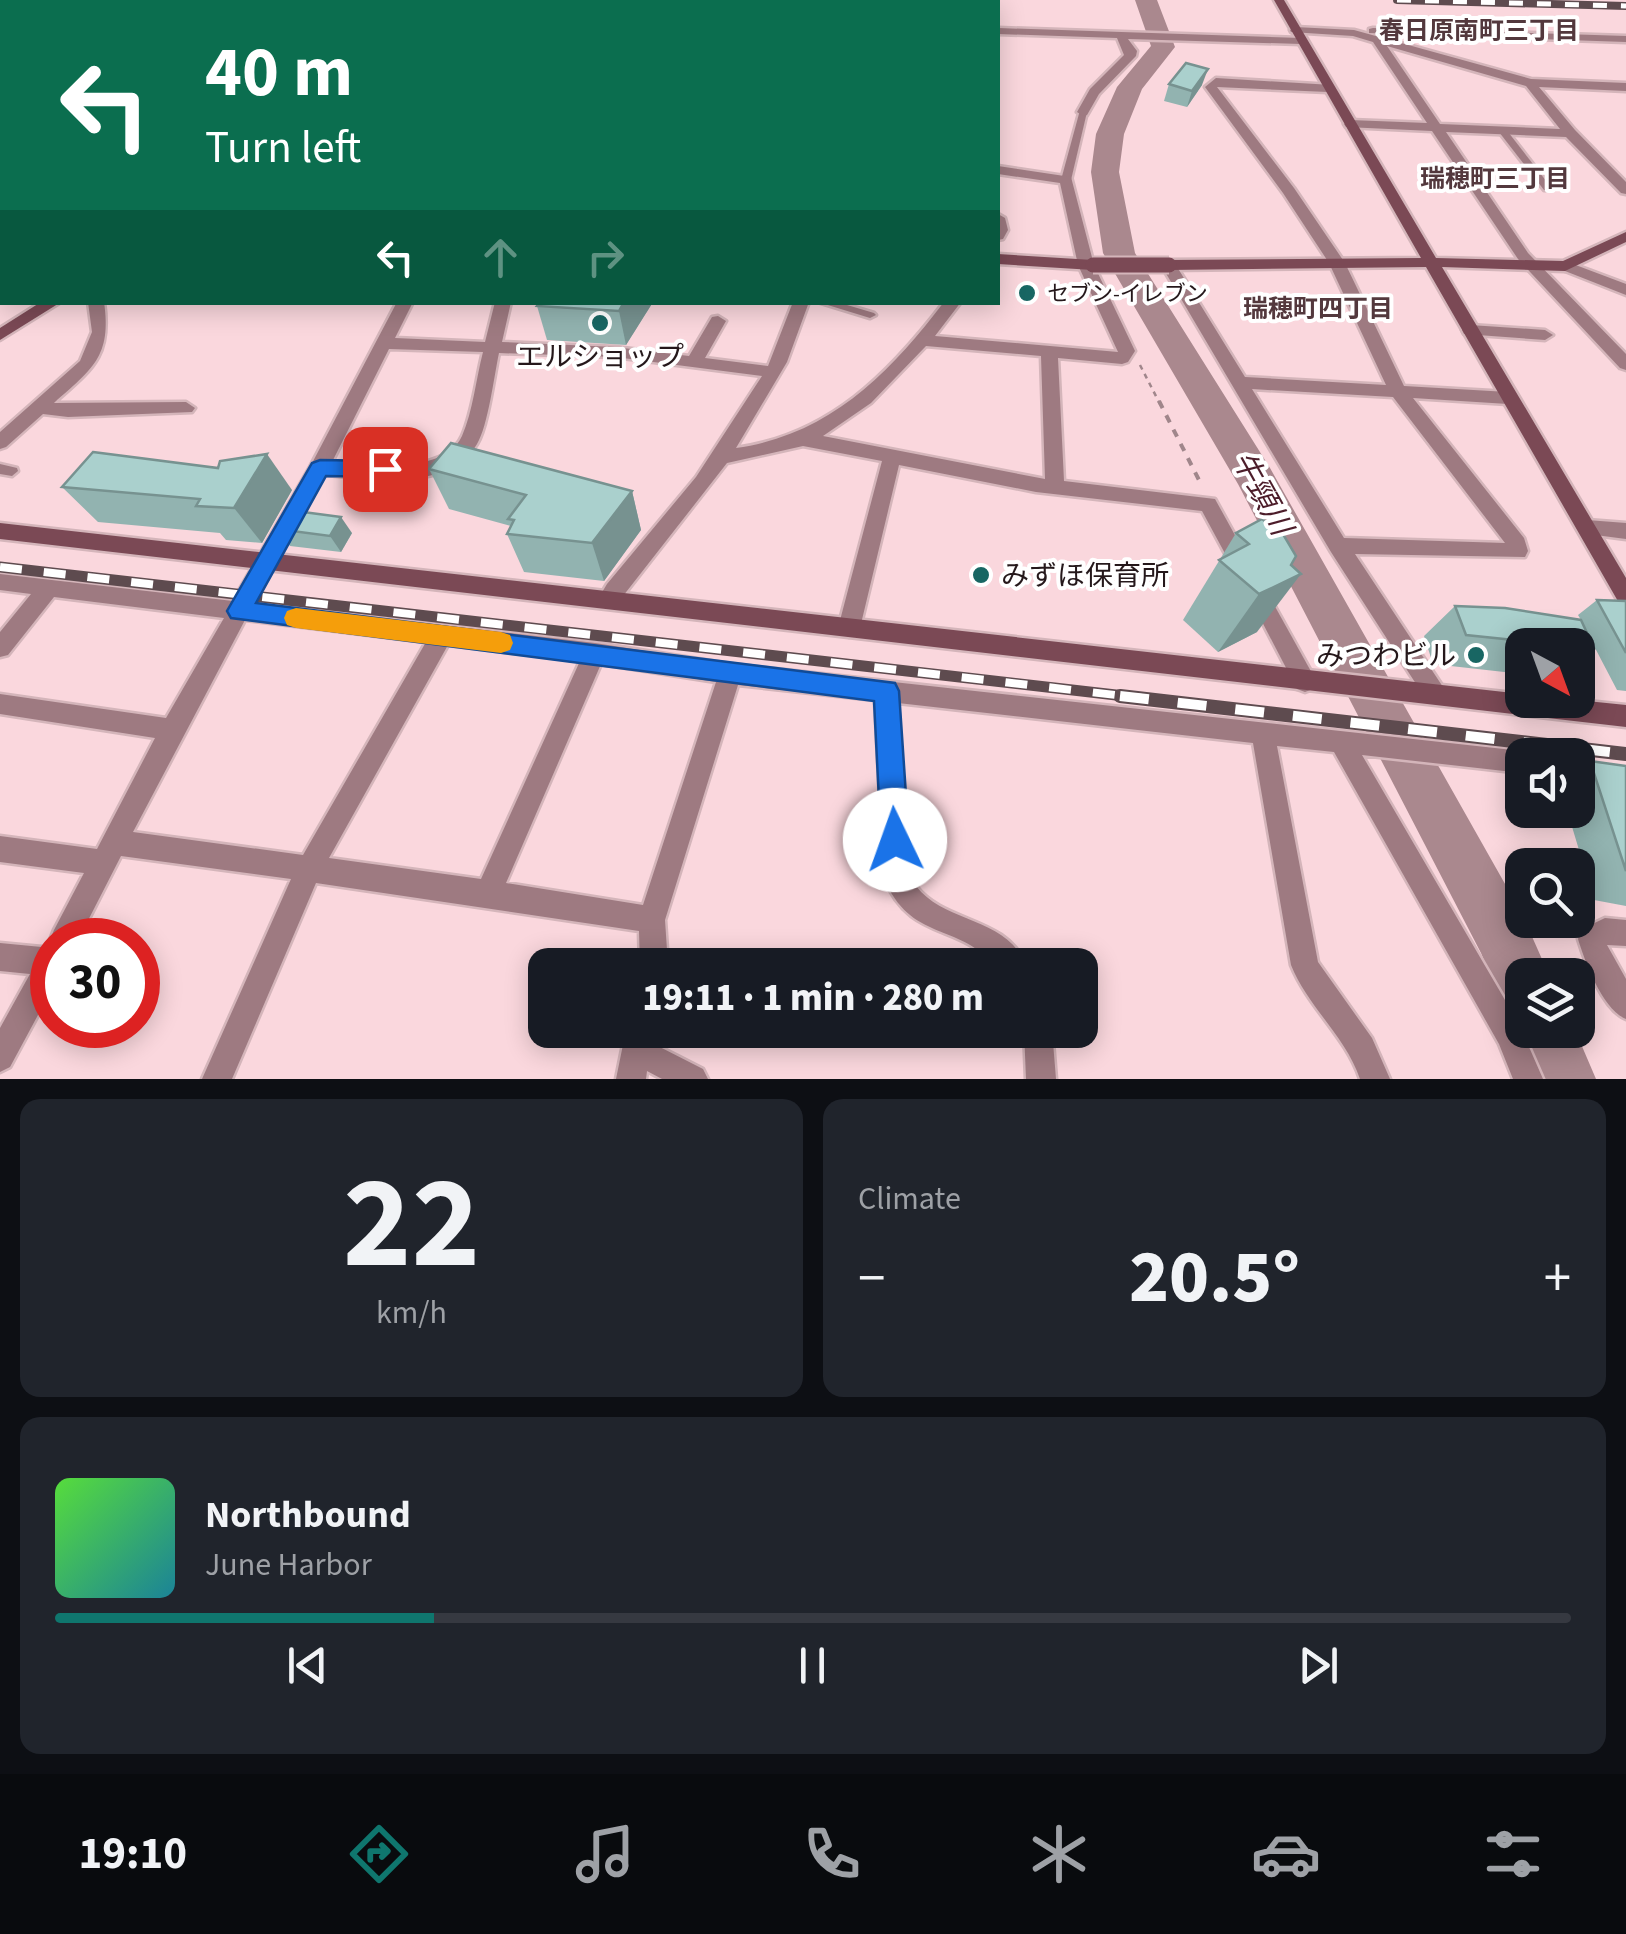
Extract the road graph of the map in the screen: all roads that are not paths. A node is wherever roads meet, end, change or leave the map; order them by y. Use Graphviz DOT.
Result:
graph roads {
  1 [pos="1278,0"];
  2 [pos="1000,31"];
  3 [pos="1354,33"];
  4 [pos="1125,35"];
  5 [pos="1298,36"];
  6 [pos="1607,38"];
  7 [pos="1626,38"];
  8 [pos="1378,41"];
  9 [pos="1626,56"];
  10 [pos="1530,83"];
  11 [pos="1626,87"];
  12 [pos="1328,88"];
  13 [pos="1083,112"];
  14 [pos="1350,124"];
  15 [pos="1434,127"];
  16 [pos="1502,130"];
  17 [pos="1570,133"];
  18 [pos="1000,170"];
  19 [pos="1066,180"];
  20 [pos="1548,188"];
  21 [pos="1626,190"];
  22 [pos="1626,236"];
  23 [pos="1000,259"];
  24 [pos="1433,262"];
  25 [pos="1337,263"];
  26 [pos="1169,264"];
  27 [pos="1090,265"];
  28 [pos="1565,266"];
  29 [pos="1534,267"];
  30 [pos="1626,290"];
  31 [pos="48,305"];
  32 [pos="96,305"];
  33 [pos="403,305"];
  34 [pos="502,305"];
  35 [pos="800,305"];
  36 [pos="833,305"];
  37 [pos="951,305"];
  38 [pos="870,315"];
  39 [pos="718,321"];
  40 [pos="1470,330"];
  41 [pos="0,334"];
  42 [pos="1545,335"];
  43 [pos="925,341"];
  44 [pos="384,343"];
  45 [pos="491,347"];
  46 [pos="1049,352"];
  47 [pos="694,362"];
  48 [pos="1626,364"];
  49 [pos="773,372"];
  50 [pos="1238,382"];
  51 [pos="1398,391"];
  52 [pos="1508,398"];
  53 [pos="39,407"];
  54 [pos="186,408"];
  55 [pos="802,439"];
  56 [pos="0,442"];
  57 [pos="892,457"];
  58 [pos="718,458"];
  59 [pos="320,468"];
  60 [pos="1055,486"];
  61 [pos="1587,528"];
  62 [pos="0,530"];
  63 [pos="1626,531"];
  64 [pos="1338,546"];
  65 [pos="266,562"];
  66 [pos="0,582"];
  67 [pos="49,588"];
  68 [pos="1626,597"];
  69 [pos="608,599"];
  70 [pos="239,611"];
  71 [pos="849,628"];
  72 [pos="440,636"];
  73 [pos="0,648"];
  74 [pos="595,654"];
  75 [pos="730,674"];
  76 [pos="1305,682"];
  77 [pos="886,691"];
  78 [pos="1436,694"];
  79 [pos="0,704"];
  80 [pos="1626,716"];
  81 [pos="172,730"];
  82 [pos="1264,735"];
  83 [pos="1340,740"];
  84 [pos="1505,760"];
  85 [pos="0,849"];
  86 [pos="108,852"];
  87 [pos="308,868"];
  88 [pos="488,893"];
  89 [pos="75,918"];
  90 [pos="652,920"];
  91 [pos="1626,933"];
  92 [pos="653,948"];
  93 [pos="997,948"];
  94 [pos="0,957"];
  95 [pos="30,960"];
  96 [pos="30,1002"];
  97 [pos="1626,1005"];
  98 [pos="1039,1048"];
  99 [pos="636,1053"];
  100 [pos="0,1057"];
  101 [pos="217,1079"];
  102 [pos="693,1079"];
  103 [pos="1041,1079"];
  104 [pos="1374,1079"];
  105 [pos="1528,1079"];
  1 -- 5 [label="street"];
  2 -- 4 [label="street"];
  3 -- 5 [label="street"];
  3 -- 6 [label="street"];
  3 -- 8 [label="street"];
  4 -- 5 [label="street"];
  4 -- 13 [label="street"];
  5 -- 12 [label="street"];
  6 -- 7 [label="street"];
  6 -- 9 [label="street"];
  8 -- 10 [label="street"];
  8 -- 15 [label="street"];
  10 -- 11 [label="street"];
  10 -- 17 [label="street"];
  12 -- 14 [label="street"];
  12 -- 25 [label="street"];
  13 -- 19 [label="lane"];
  14 -- 15 [label="street"];
  14 -- 24 [label="street"];
  15 -- 16 [label="street"];
  15 -- 29 [label="street"];
  16 -- 17 [label="street"];
  16 -- 20 [label="lane"];
  17 -- 21 [label="street"];
  18 -- 19 [label="street"];
  19 -- 27 [label="street"];
  22 -- 28 [label="street"];
  23 -- 27 [label="street"];
  24 -- 25 [label="street"];
  24 -- 29 [label="street"];
  24 -- 40 [label="street"];
  25 -- 26 [label="street"];
  25 -- 51 [label="street"];
  26 -- 27 [label="street, bridge"];
  26 -- 50 [label="street"];
  27 -- 46 [label="street"];
  28 -- 29 [label="street"];
  28 -- 30 [label="street"];
  29 -- 48 [label="street"];
  31 -- 41 [label="street"];
  32 -- 53 [label="street"];
  33 -- 44 [label="street"];
  34 -- 45 [label="street"];
  35 -- 49 [label="street"];
  36 -- 38 [label="lane"];
  37 -- 43 [label="street"];
  39 -- 47 [label="street"];
  40 -- 42 [label="street"];
  40 -- 52 [label="street"];
  43 -- 46 [label="street"];
  43 -- 55 [label="street"];
  44 -- 45 [label="street"];
  44 -- 59 [label="street"];
  45 -- 47 [label="street"];
  45 -- 59 [label="street"];
  46 -- 60 [label="street"];
  47 -- 49 [label="street"];
  49 -- 58 [label="street"];
  50 -- 51 [label="street"];
  50 -- 64 [label="street"];
  51 -- 52 [label="street"];
  51 -- 64 [label="street"];
  52 -- 61 [label="street"];
  53 -- 54 [label="street"];
  53 -- 56 [label="street"];
  55 -- 57 [label="street"];
  55 -- 58 [label="street"];
  57 -- 60 [label="street"];
  57 -- 71 [label="street"];
  58 -- 69 [label="street"];
  59 -- 65 [label="street"];
  60 -- 76 [label="street"];
  61 -- 63 [label="street"];
  61 -- 68 [label="street"];
  62 -- 65 [label="street"];
  64 -- 78 [label="street"];
  65 -- 69 [label="street"];
  65 -- 70 [label="street"];
  66 -- 67 [label="street"];
  67 -- 70 [label="street"];
  67 -- 73 [label="street"];
  69 -- 71 [label="street"];
  70 -- 72 [label="street"];
  70 -- 81 [label="street"];
  71 -- 76 [label="street"];
  72 -- 74 [label="street"];
  72 -- 87 [label="street"];
  74 -- 75 [label="street"];
  74 -- 88 [label="street"];
  75 -- 77 [label="street"];
  75 -- 90 [label="street"];
  76 -- 78 [label="street"];
  77 -- 82 [label="street"];
  77 -- 93 [label="street"];
  78 -- 80 [label="street"];
  79 -- 81 [label="street"];
  81 -- 86 [label="street"];
  82 -- 83 [label="street"];
  82 -- 104 [label="street"];
  83 -- 84 [label="street"];
  83 -- 105 [label="street"];
  85 -- 86 [label="street"];
  86 -- 87 [label="street"];
  86 -- 89 [label="street"];
  87 -- 88 [label="street"];
  87 -- 101 [label="street"];
  88 -- 90 [label="street"];
  90 -- 92 [label="street"];
  91 -- 97 [label="street"];
  94 -- 95 [label="street"];
  96 -- 100 [label="street"];
  98 -- 103 [label="street"];
  99 -- 102 [label="street"];
}
